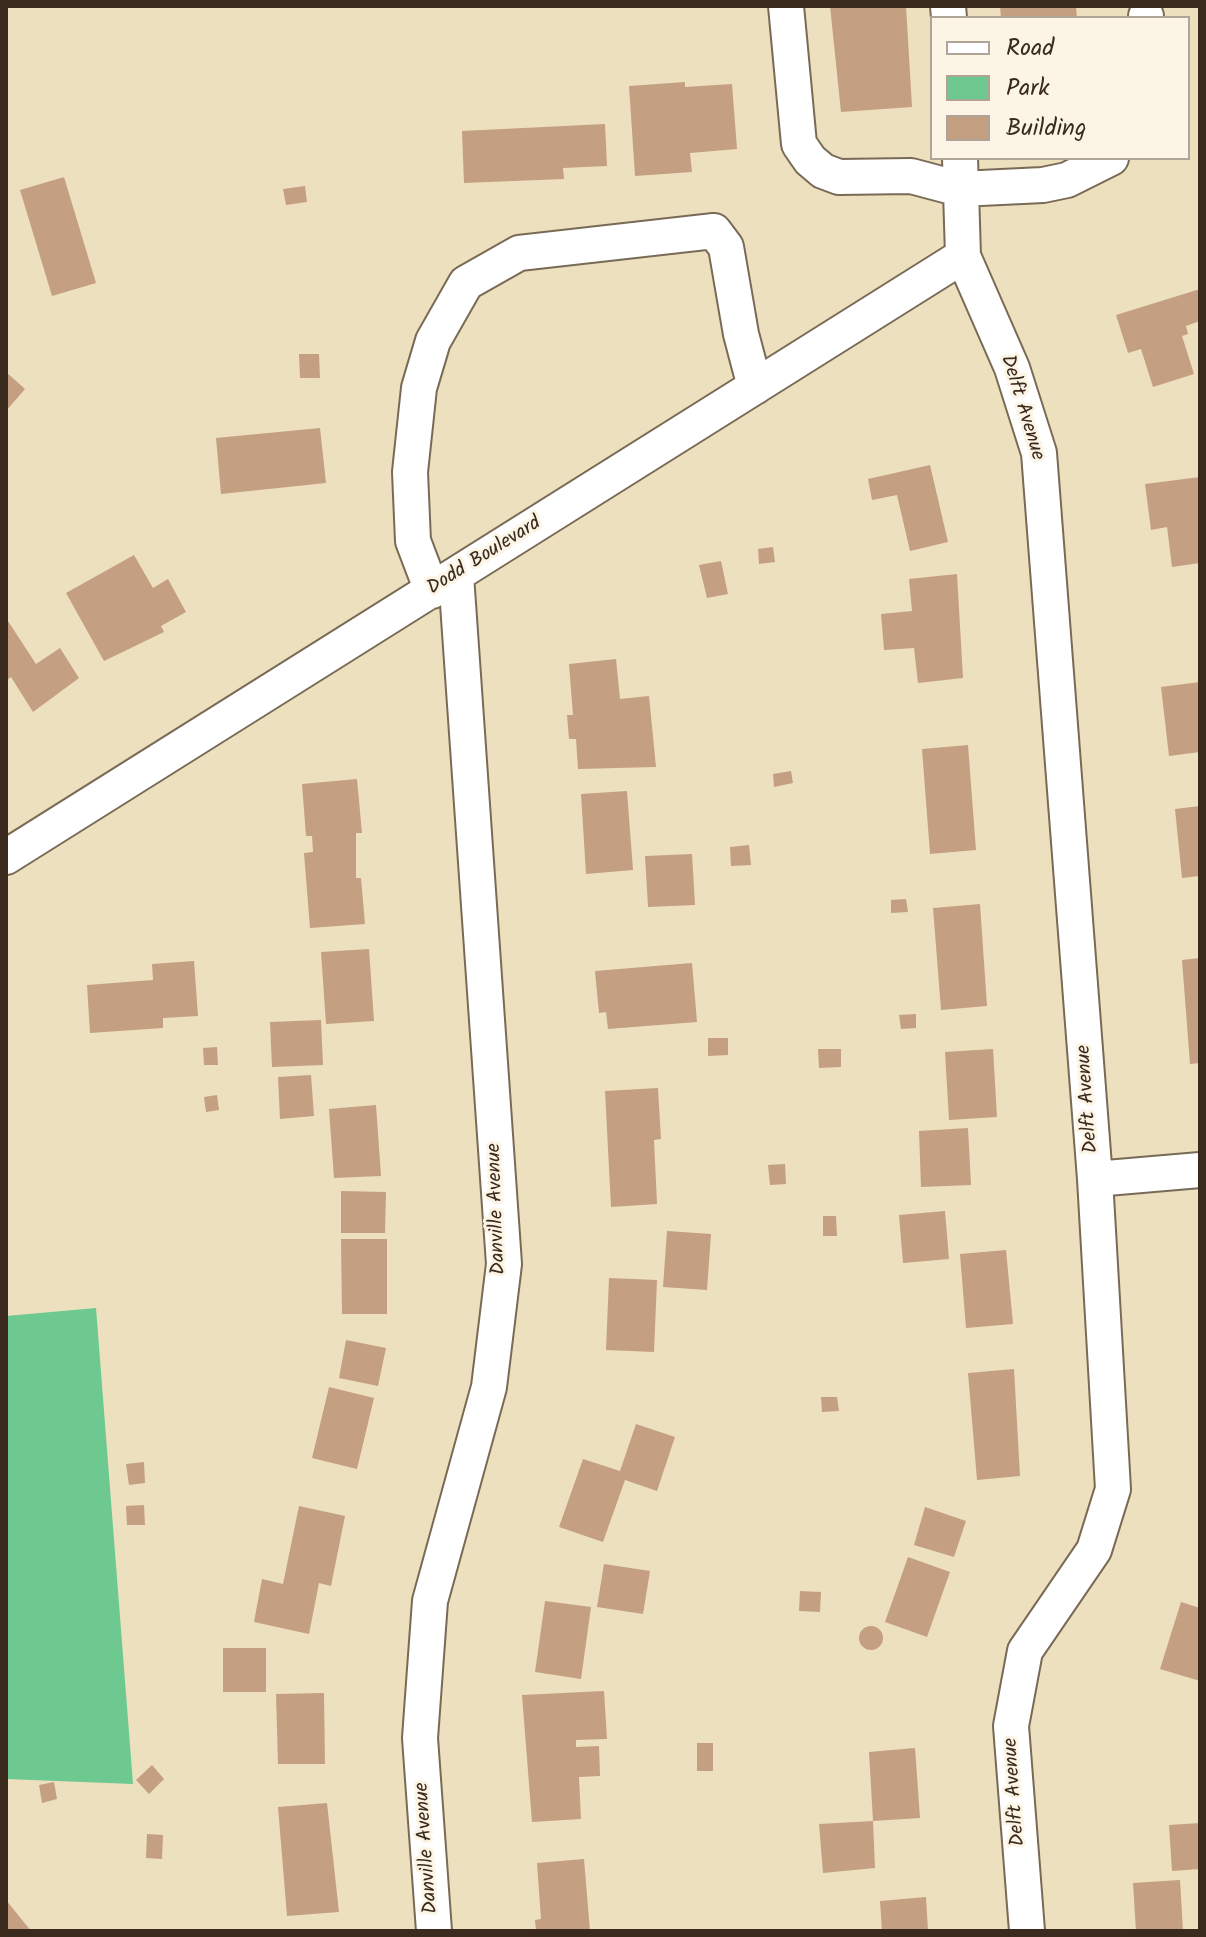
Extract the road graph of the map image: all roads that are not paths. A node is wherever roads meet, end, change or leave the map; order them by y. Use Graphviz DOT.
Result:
graph roads {
  1 [pos="786,6"];
  2 [pos="1107,160"];
  3 [pos="960,174"];
  4 [pos="963,256"];
  5 [pos="755,387"];
  6 [pos="444,583"];
  7 [pos="6,857"];
  8 [pos="1200,1170"];
  9 [pos="1095,1179"];
  10 [pos="434,1931"];
  11 [pos="1027,1931"];
  1 -- 3 [label="street"];
  2 -- 3 [label="street"];
  3 -- 4 [label="street"];
  4 -- 5 [label="street, Dodd Boulevard"];
  4 -- 9 [label="street, Delft Avenue"];
  5 -- 6 [label="street, Dodd Boulevard"];
  5 -- 6 [label="street, Danville Avenue"];
  6 -- 7 [label="street, Dodd Boulevard"];
  6 -- 10 [label="street, Danville Avenue"];
  8 -- 9 [label="street"];
  9 -- 11 [label="street, Delft Avenue"];
}
